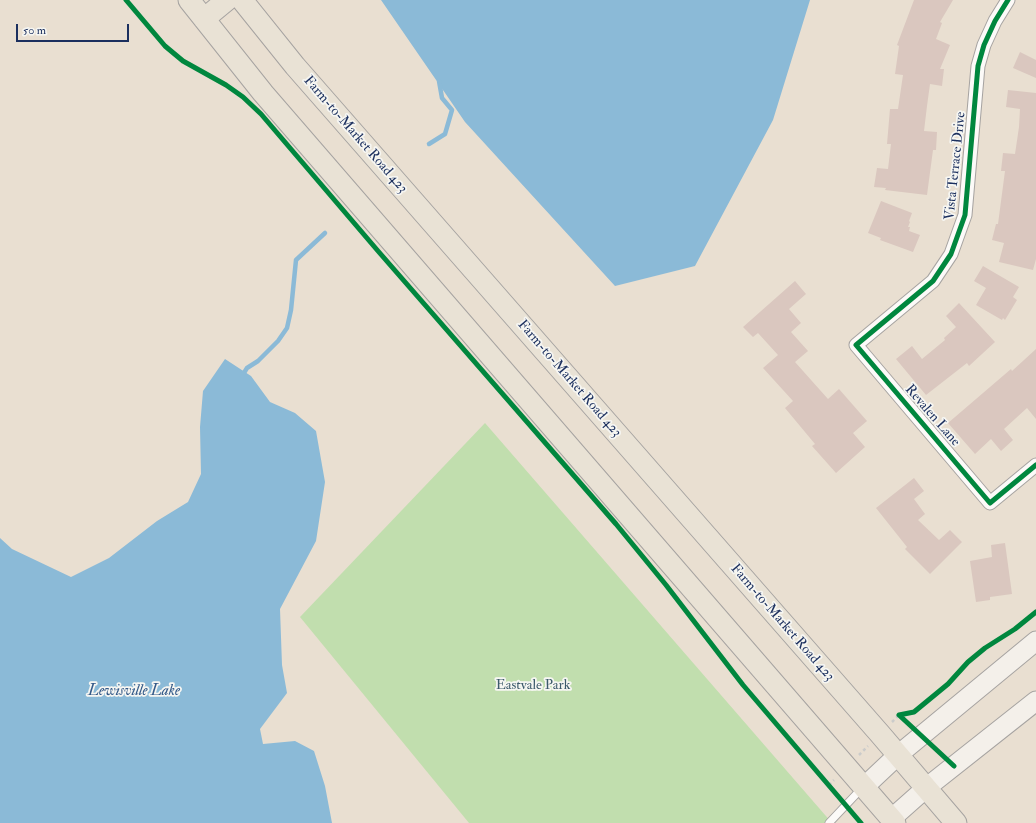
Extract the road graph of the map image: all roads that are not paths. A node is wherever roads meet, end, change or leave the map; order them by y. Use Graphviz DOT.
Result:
graph roads {
  1 [pos="189,0"];
  2 [pos="227,0"];
  3 [pos="242,0"];
  4 [pos="1008,0"];
  5 [pos="204,19"];
  6 [pos="856,345"];
  7 [pos="1036,465"];
  8 [pos="1036,641"];
  9 [pos="1036,701"];
  10 [pos="898,755"];
  11 [pos="864,787"];
  12 [pos="926,788"];
  13 [pos="891,822"];
  14 [pos="829,823"];
  15 [pos="956,823"];
  1 -- 5 [label="main road"];
  2 -- 5 [label="main road"];
  3 -- 10 [label="main road, Farm-to-Market Road 423"];
  4 -- 6 [label="street, Vista Terrace Drive"];
  5 -- 11 [label="main road"];
  6 -- 7 [label="street, Revalen Lane"];
  8 -- 10 [label="main road"];
  9 -- 12 [label="main road"];
  10 -- 11 [label="main road"];
  10 -- 12 [label="main road, Farm-to-Market Road 423"];
  11 -- 13 [label="main road"];
  11 -- 14 [label="lane"];
  12 -- 13 [label="main road"];
  12 -- 15 [label="main road, Farm-to-Market Road 423"];
}
